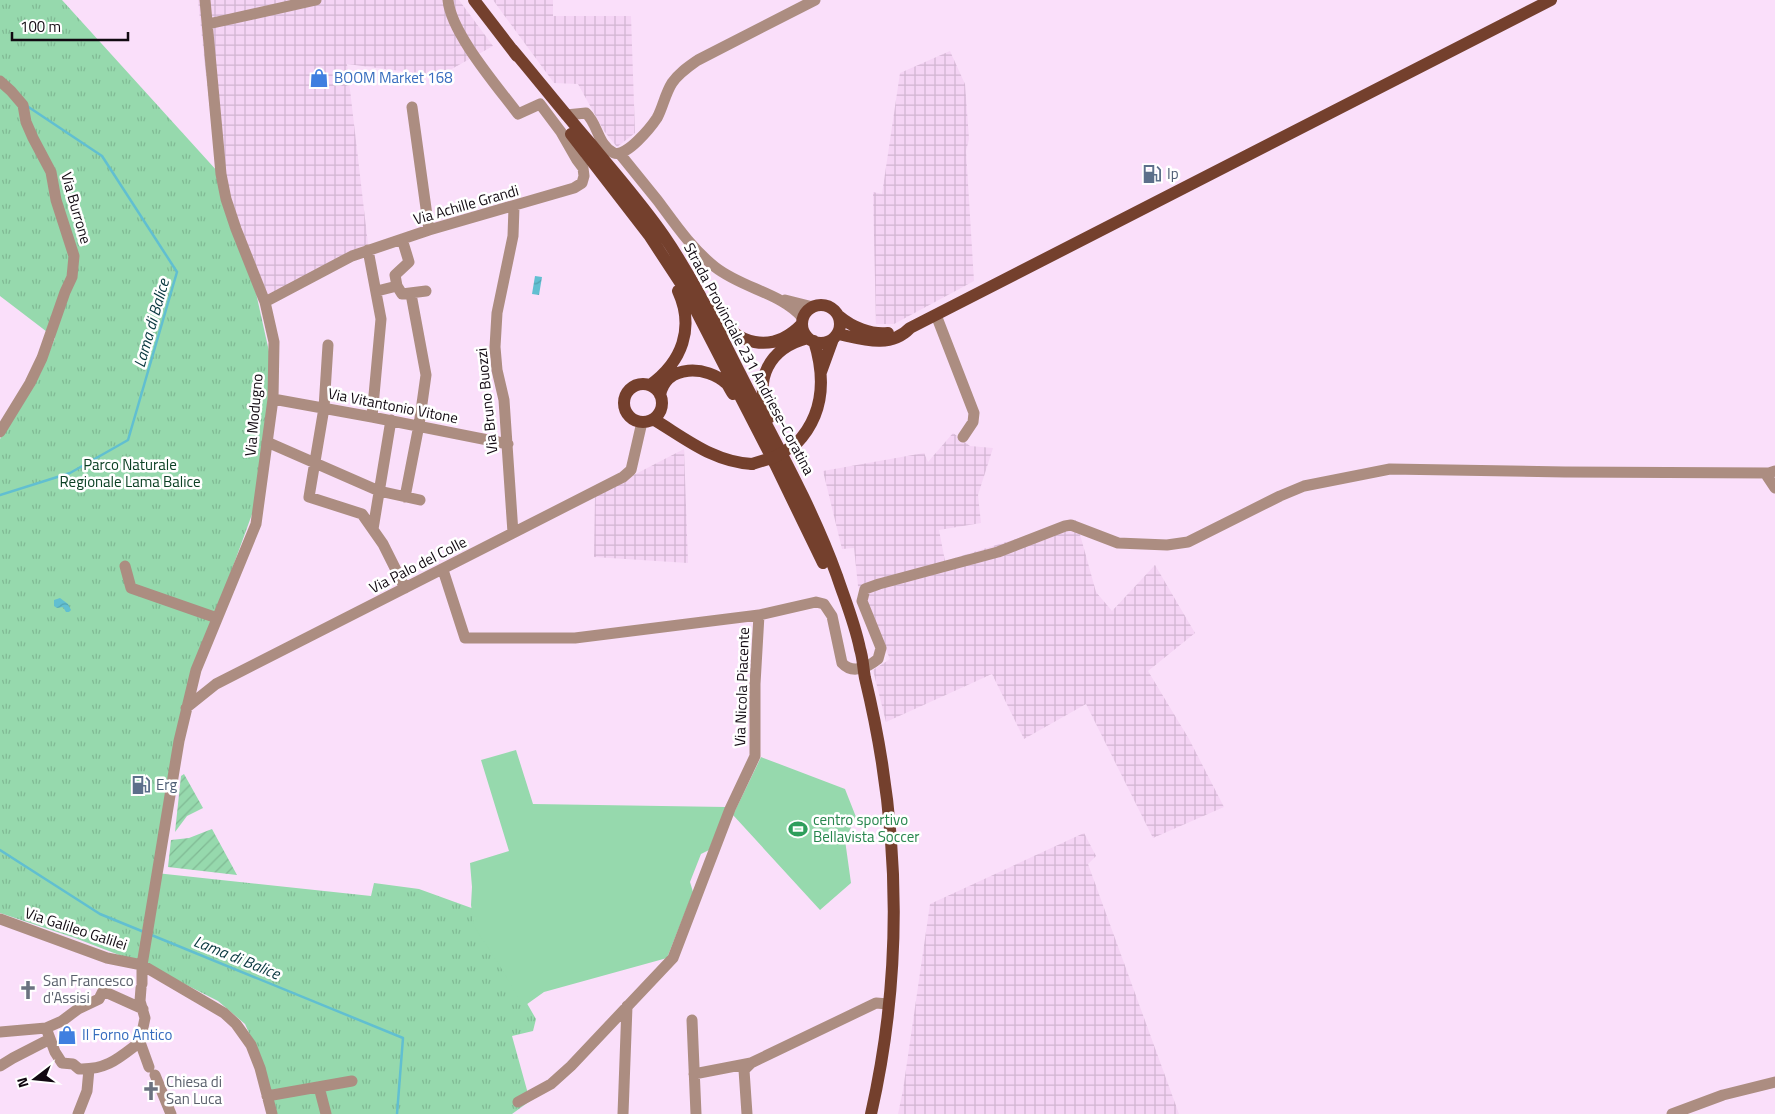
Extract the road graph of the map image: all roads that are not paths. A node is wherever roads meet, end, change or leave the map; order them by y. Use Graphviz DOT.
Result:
graph roads {
  1 [pos="205,0"];
  2 [pos="316,0"];
  3 [pos="448,0"];
  4 [pos="474,0"];
  5 [pos="815,0"];
  6 [pos="1551,0"];
  7 [pos="208,24"];
  8 [pos="512,49"];
  9 [pos="0,81"];
  10 [pos="412,107"];
  11 [pos="566,115"];
  12 [pos="561,132"];
  13 [pos="575,138"];
  14 [pos="620,154"];
  15 [pos="601,157"];
  16 [pos="608,182"];
  17 [pos="514,207"];
  18 [pos="429,230"];
  19 [pos="402,239"];
  20 [pos="368,250"];
  21 [pos="397,286"];
  22 [pos="377,291"];
  23 [pos="426,292"];
  24 [pos="411,294"];
  25 [pos="781,299"];
  26 [pos="265,302"];
  27 [pos="813,307"];
  28 [pos="936,315"];
  29 [pos="839,316"];
  30 [pos="803,321"];
  31 [pos="910,328"];
  32 [pos="836,336"];
  33 [pos="811,340"];
  34 [pos="328,345"];
  35 [pos="821,372"];
  36 [pos="650,385"];
  37 [pos="660,395"];
  38 [pos="273,399"];
  39 [pos="324,408"];
  40 [pos="372,417"];
  41 [pos="647,418"];
  42 [pos="391,420"];
  43 [pos="419,426"];
  44 [pos="0,432"];
  45 [pos="963,437"];
  46 [pos="267,442"];
  47 [pos="508,444"];
  48 [pos="315,463"];
  49 [pos="1770,472"];
  50 [pos="1775,488"];
  51 [pos="379,491"];
  52 [pos="405,497"];
  53 [pos="420,500"];
  54 [pos="802,517"];
  55 [pos="372,529"];
  56 [pos="513,533"];
  57 [pos="823,541"];
  58 [pos="125,566"];
  59 [pos="442,570"];
  60 [pos="405,588"];
  61 [pos="759,615"];
  62 [pos="217,618"];
  63 [pos="863,668"];
  64 [pos="193,680"];
  65 [pos="216,684"];
  66 [pos="186,708"];
  67 [pos="0,919"];
  68 [pos="142,965"];
  69 [pos="888,1004"];
  70 [pos="626,1006"];
  71 [pos="144,1013"];
  72 [pos="692,1020"];
  73 [pos="0,1032"];
  74 [pos="46,1035"];
  75 [pos="140,1042"];
  76 [pos="751,1063"];
  77 [pos="0,1066"];
  78 [pos="89,1070"];
  79 [pos="694,1074"];
  80 [pos="352,1081"];
  81 [pos="1775,1082"];
  82 [pos="318,1087"];
  83 [pos="267,1096"];
  84 [pos="518,1102"];
  85 [pos="78,1114"];
  86 [pos="171,1114"];
  87 [pos="272,1114"];
  88 [pos="326,1114"];
  89 [pos="623,1114"];
  90 [pos="696,1114"];
  91 [pos="747,1114"];
  92 [pos="871,1114"];
  93 [pos="1672,1114"];
  1 -- 7 [label="street, Via Modugno"];
  2 -- 7 [label="street"];
  3 -- 12 [label="street, Via Achille Grandi"];
  4 -- 8 [label="main road, Strada Provinciale 231 Andriese-Coratina"];
  5 -- 14 [label="street"];
  6 -- 28 [label="main road"];
  7 -- 26 [label="street, Via Modugno"];
  8 -- 11 [label="main road, Strada Provinciale 231 Andriese-Coratina"];
  8 -- 13 [label="main road, Strada Provinciale 231 Andriese-Coratina"];
  9 -- 44 [label="street, Via Burrone"];
  10 -- 18 [label="street"];
  11 -- 14 [label="street"];
  11 -- 15 [label="main road, Strada Provinciale 231 Andriese-Coratina"];
  12 -- 13 [label="street"];
  12 -- 17 [label="street, Via Achille Grandi"];
  13 -- 16 [label="main road, Strada Provinciale 231 Andriese-Coratina"];
  14 -- 25 [label="street"];
  15 -- 30 [label="main road"];
  15 -- 57 [label="main road, Strada Provinciale 231 Andriese-Coratina"];
  16 -- 36 [label="main road"];
  16 -- 54 [label="main road, Strada Provinciale 231 Andriese-Coratina"];
  17 -- 18 [label="street, Via Achille Grandi"];
  17 -- 47 [label="street, Via Bruno Buozzi"];
  18 -- 19 [label="street, Via Achille Grandi"];
  19 -- 20 [label="street, Via Achille Grandi"];
  19 -- 21 [label="street"];
  20 -- 22 [label="street"];
  20 -- 26 [label="street, Via Achille Grandi"];
  21 -- 22 [label="street"];
  21 -- 24 [label="street"];
  22 -- 40 [label="street"];
  23 -- 24 [label="street"];
  24 -- 43 [label="street"];
  25 -- 27 [label="street"];
  25 -- 30 [label="street"];
  26 -- 38 [label="street, Via Modugno"];
  27 -- 29 [label="main road"];
  27 -- 30 [label="main road"];
  28 -- 31 [label="main road"];
  28 -- 45 [label="street"];
  29 -- 31 [label="main road"];
  29 -- 32 [label="main road"];
  30 -- 33 [label="main road"];
  31 -- 32 [label="main road"];
  32 -- 33 [label="main road"];
  32 -- 35 [label="main road"];
  33 -- 35 [label="main road"];
  33 -- 57 [label="main road"];
  34 -- 39 [label="street"];
  35 -- 41 [label="main road, bridge"];
  36 -- 37 [label="main road"];
  36 -- 41 [label="main road"];
  37 -- 41 [label="main road"];
  37 -- 54 [label="main road"];
  38 -- 39 [label="street, Via Vitantonio Vitone"];
  38 -- 46 [label="street, Via Modugno"];
  39 -- 40 [label="street, Via Vitantonio Vitone"];
  39 -- 48 [label="street"];
  40 -- 42 [label="street, Via Vitantonio Vitone"];
  41 -- 56 [label="street, Via Palo del Colle"];
  42 -- 43 [label="street, Via Vitantonio Vitone"];
  42 -- 51 [label="street"];
  43 -- 47 [label="street, Via Vitantonio Vitone"];
  43 -- 52 [label="street"];
  46 -- 48 [label="street"];
  46 -- 62 [label="street, Via Modugno"];
  47 -- 56 [label="street, Via Bruno Buozzi"];
  48 -- 51 [label="street"];
  48 -- 55 [label="street"];
  49 -- 50 [label="street"];
  49 -- 63 [label="street"];
  51 -- 52 [label="street"];
  51 -- 55 [label="street"];
  52 -- 53 [label="street"];
  54 -- 63 [label="main road, Strada Provinciale 231 Andriese-Coratina"];
  55 -- 60 [label="street"];
  56 -- 59 [label="street, Via Palo del Colle"];
  57 -- 63 [label="main road, Strada Provinciale 231 Andriese-Coratina"];
  58 -- 62 [label="street"];
  59 -- 60 [label="street, Via Palo del Colle"];
  59 -- 61 [label="street, Via Nicola Piacente"];
  60 -- 65 [label="street, Via Palo del Colle"];
  61 -- 63 [label="street"];
  61 -- 70 [label="street, Via Nicola Piacente"];
  62 -- 64 [label="street, Via Modugno"];
  63 -- 69 [label="main road, Strada Provinciale 231 Andriese-Coratina"];
  64 -- 65 [label="street, Via Palo del Colle"];
  64 -- 66 [label="street, Via Modugno"];
  65 -- 66 [label="street, Via Palo del Colle"];
  66 -- 68 [label="street, Via Modugno"];
  67 -- 68 [label="street, Via Galileo Galilei"];
  68 -- 71 [label="street, Via Modugno"];
  68 -- 83 [label="street, Via Galileo Galilei"];
  69 -- 76 [label="street"];
  69 -- 92 [label="main road, Strada Provinciale 231 Andriese-Coratina"];
  70 -- 84 [label="street, Via Nicola Piacente"];
  70 -- 89 [label="street"];
  71 -- 74 [label="street"];
  71 -- 75 [label="street, Via Modugno"];
  72 -- 79 [label="street"];
  73 -- 74 [label="street"];
  74 -- 77 [label="street"];
  74 -- 78 [label="street"];
  75 -- 78 [label="street"];
  75 -- 86 [label="street"];
  76 -- 79 [label="street"];
  76 -- 91 [label="street"];
  78 -- 85 [label="street"];
  79 -- 90 [label="street"];
  80 -- 82 [label="street"];
  81 -- 93 [label="street"];
  82 -- 83 [label="street"];
  82 -- 88 [label="street"];
  83 -- 87 [label="street, Via Galileo Galilei"];
}
